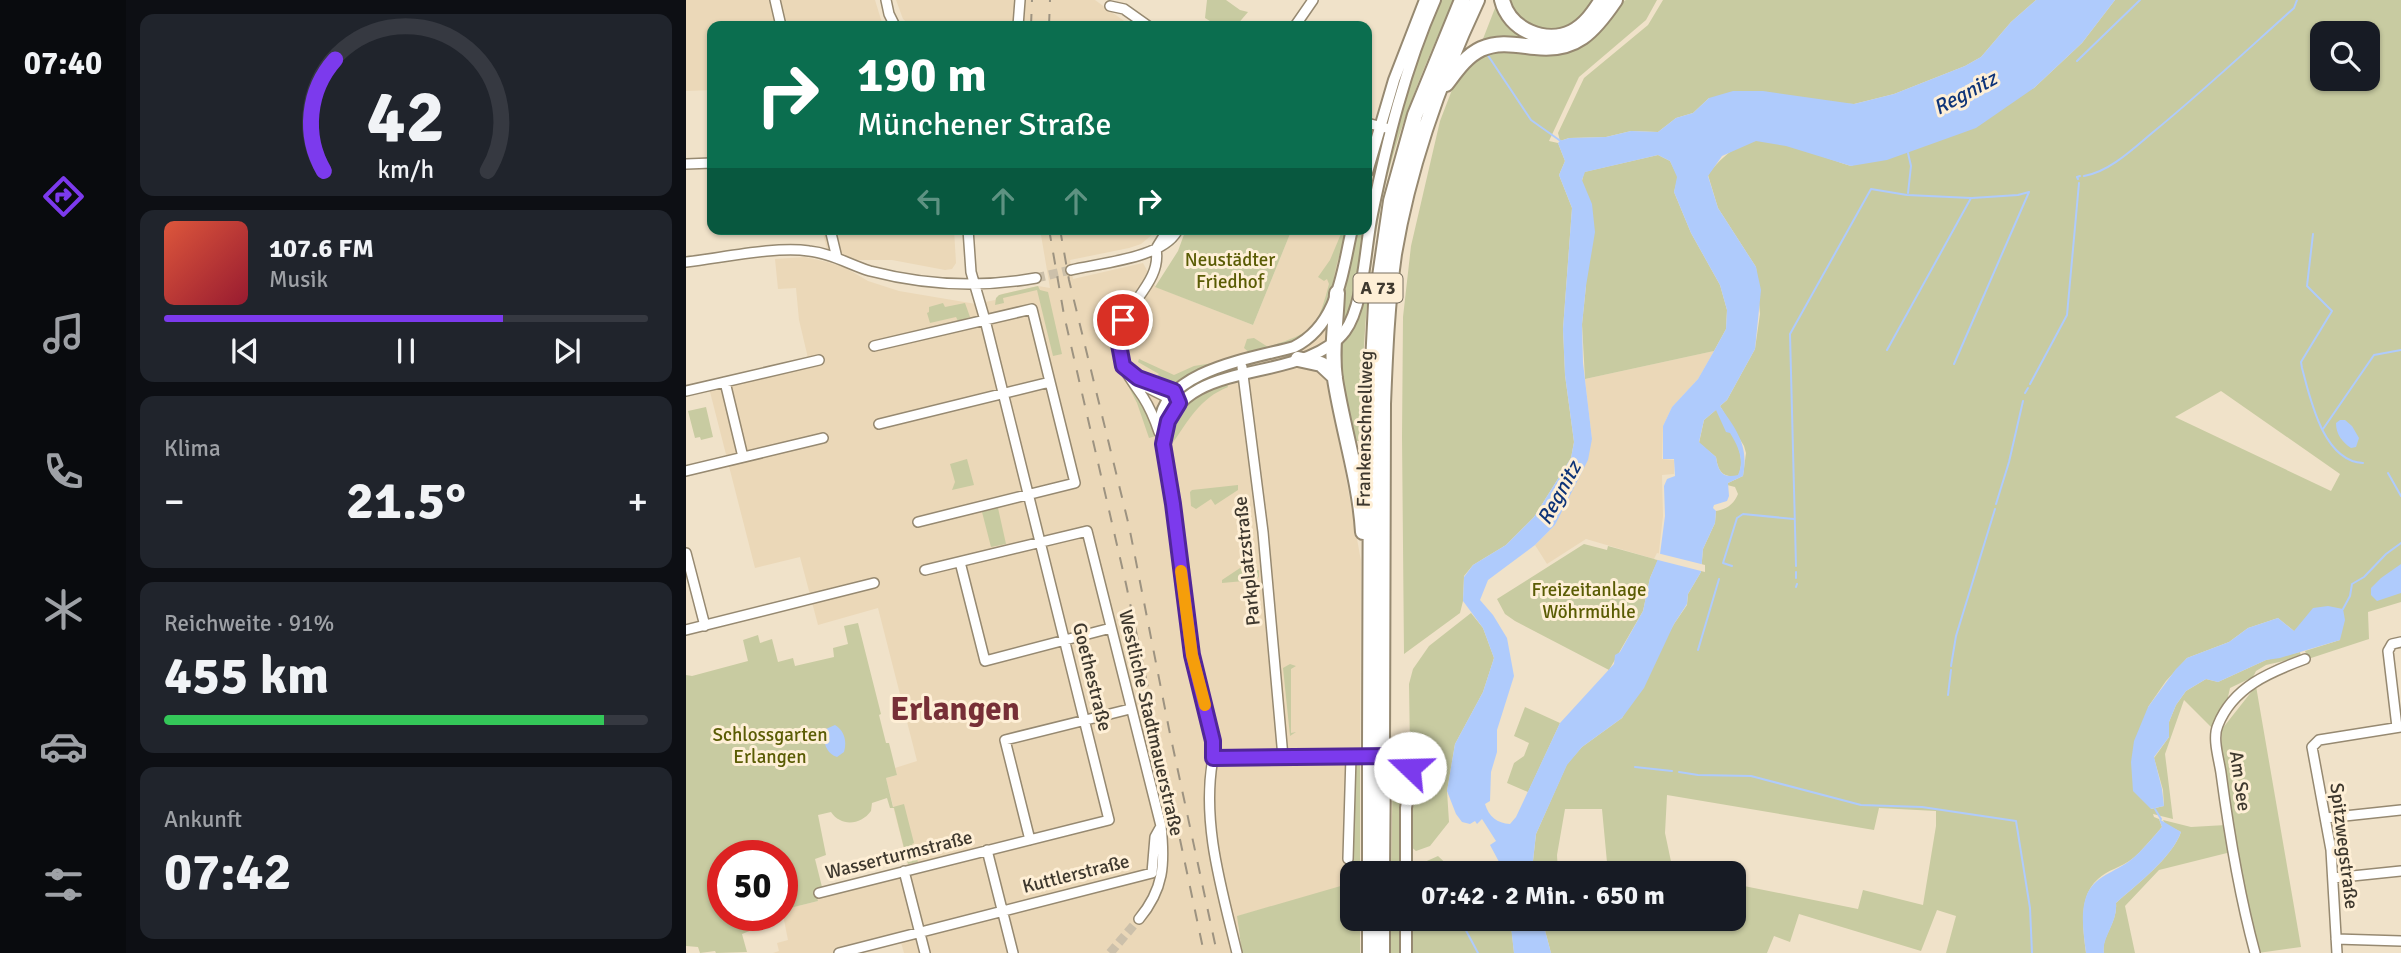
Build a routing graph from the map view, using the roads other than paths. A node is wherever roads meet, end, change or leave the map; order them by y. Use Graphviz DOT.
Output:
graph roads {
  1 [pos="775,0"];
  2 [pos="886,0"];
  3 [pos="1020,0"];
  4 [pos="1313,0"];
  5 [pos="1425,0"];
  6 [pos="1435,0"];
  7 [pos="1462,0"];
  8 [pos="1477,0"];
  9 [pos="1502,0"];
  10 [pos="1602,0"];
  11 [pos="1615,0"];
  12 [pos="1110,6"];
  13 [pos="780,21"];
  14 [pos="892,21"];
  15 [pos="1018,21"];
  16 [pos="1141,21"];
  17 [pos="1298,21"];
  18 [pos="1434,99"];
  19 [pos="1372,124"];
  20 [pos="1379,126"];
  21 [pos="1391,130"];
  22 [pos="1372,153"];
  23 [pos="707,163"];
  24 [pos="686,164"];
  25 [pos="1372,211"];
  26 [pos="832,235"];
  27 [pos="968,235"];
  28 [pos="1164,235"];
  29 [pos="1175,235"];
  30 [pos="1351,235"];
  31 [pos="1367,235"];
  32 [pos="1156,249"];
  33 [pos="837,258"];
  34 [pos="686,261"];
  35 [pos="1071,270"];
  36 [pos="1036,278"];
  37 [pos="974,283"];
  38 [pos="1337,293"];
  39 [pos="985,320"];
  40 [pos="1334,342"];
  41 [pos="874,346"];
  42 [pos="1298,359"];
  43 [pos="818,360"];
  44 [pos="1241,362"];
  45 [pos="1126,370"];
  46 [pos="1244,374"];
  47 [pos="1335,377"];
  48 [pos="725,382"];
  49 [pos="1050,382"];
  50 [pos="686,391"];
  51 [pos="1003,393"];
  52 [pos="1174,398"];
  53 [pos="879,424"];
  54 [pos="823,438"];
  55 [pos="1164,445"];
  56 [pos="743,457"];
  57 [pos="686,471"];
  58 [pos="1029,494"];
  59 [pos="918,522"];
  60 [pos="1041,542"];
  61 [pos="686,553"];
  62 [pos="960,562"];
  63 [pos="925,570"];
  64 [pos="874,583"];
  65 [pos="1371,589"];
  66 [pos="705,626"];
  67 [pos="1111,628"];
  68 [pos="686,630"];
  69 [pos="1065,640"];
  70 [pos="2401,642"];
  71 [pos="2305,659"];
  72 [pos="1130,709"];
  73 [pos="1081,720"];
  74 [pos="2399,727"];
  75 [pos="1376,750"];
  76 [pos="1351,756"];
  77 [pos="1283,757"];
  78 [pos="1213,758"];
  79 [pos="2401,810"];
  80 [pos="2326,818"];
  81 [pos="1109,820"];
  82 [pos="1161,826"];
  83 [pos="1030,840"];
  84 [pos="987,850"];
  85 [pos="1348,859"];
  86 [pos="1371,861"];
  87 [pos="1381,861"];
  88 [pos="1406,861"];
  89 [pos="2401,871"];
  90 [pos="904,872"];
  91 [pos="2333,878"];
  92 [pos="819,893"];
  93 [pos="1002,910"];
  94 [pos="1139,919"];
  95 [pos="919,931"];
  96 [pos="1370,931"];
  97 [pos="1382,931"];
  98 [pos="1406,931"];
  99 [pos="2336,939"];
  100 [pos="2401,941"];
  101 [pos="839,953"];
  102 [pos="925,953"];
  103 [pos="1013,953"];
  104 [pos="1237,953"];
  105 [pos="1370,953"];
  106 [pos="1382,953"];
  107 [pos="1406,953"];
  108 [pos="2255,953"];
  109 [pos="2337,953"];
  1 -- 13 [label="street"];
  2 -- 14 [label="street"];
  3 -- 15 [label="street"];
  4 -- 17 [label="street"];
  5 -- 20 [label="main road"];
  6 -- 21 [label="main road"];
  7 -- 65 [label="highway, Frankenschnellweg / A 73"];
  8 -- 18 [label="highway, Frankenschnellweg / A 73"];
  9 -- 10 [label="highway"];
  11 -- 18 [label="highway"];
  12 -- 16 [label="street"];
  18 -- 75 [label="highway, Frankenschnellweg / A 73"];
  19 -- 20 [label="street"];
  20 -- 21 [label="street"];
  20 -- 22 [label="main road"];
  21 -- 25 [label="main road"];
  23 -- 24 [label="street"];
  26 -- 33 [label="street"];
  27 -- 37 [label="street"];
  28 -- 32 [label="street"];
  29 -- 32 [label="street"];
  30 -- 38 [label="main road"];
  31 -- 40 [label="main road"];
  32 -- 35 [label="street"];
  32 -- 45 [label="street"];
  33 -- 34 [label="street"];
  33 -- 37 [label="street"];
  36 -- 37 [label="street"];
  37 -- 39 [label="street"];
  38 -- 40 [label="highway"];
  38 -- 44 [label="main road"];
  39 -- 41 [label="street"];
  39 -- 49 [label="street"];
  39 -- 51 [label="street"];
  40 -- 42 [label="main road"];
  40 -- 47 [label="highway"];
  42 -- 46 [label="main road"];
  42 -- 47 [label="highway"];
  43 -- 48 [label="street"];
  44 -- 46 [label="street, Parkplatzstraße"];
  44 -- 52 [label="main road"];
  45 -- 52 [label="street"];
  45 -- 55 [label="street"];
  46 -- 52 [label="main road"];
  46 -- 77 [label="street, Parkplatzstraße"];
  47 -- 65 [label="highway"];
  48 -- 50 [label="street"];
  48 -- 56 [label="street"];
  49 -- 51 [label="street"];
  49 -- 58 [label="street"];
  51 -- 53 [label="street"];
  51 -- 58 [label="street"];
  52 -- 55 [label="main road"];
  54 -- 56 [label="street"];
  55 -- 78 [label="main road"];
  56 -- 57 [label="street"];
  58 -- 59 [label="street"];
  58 -- 60 [label="street, Goethestraße"];
  60 -- 62 [label="street"];
  60 -- 67 [label="street, Westliche Stadtmauerstraße"];
  60 -- 69 [label="street, Goethestraße"];
  61 -- 66 [label="street"];
  62 -- 63 [label="street"];
  62 -- 69 [label="street"];
  64 -- 66 [label="street"];
  65 -- 75 [label="highway, Frankenschnellweg / A 73"];
  66 -- 68 [label="street"];
  67 -- 69 [label="street"];
  67 -- 72 [label="street, Westliche Stadtmauerstraße"];
  69 -- 73 [label="street, Goethestraße"];
  70 -- 74 [label="street"];
  71 -- 108 [label="street, Am See"];
  72 -- 73 [label="street"];
  72 -- 82 [label="street, Westliche Stadtmauerstraße"];
  73 -- 81 [label="street, Goethestraße"];
  73 -- 83 [label="street"];
  74 -- 80 [label="street, Spitzwegstraße"];
  75 -- 86 [label="highway, Frankenschnellweg / A 73"];
  75 -- 87 [label="highway, Frankenschnellweg / A 73"];
  76 -- 77 [label="main road"];
  76 -- 85 [label="street"];
  76 -- 88 [label="main road"];
  77 -- 78 [label="main road"];
  78 -- 104 [label="street"];
  79 -- 80 [label="street"];
  80 -- 91 [label="street, Spitzwegstraße"];
  81 -- 83 [label="street, Wasserturmstraße"];
  82 -- 93 [label="street, Kuttlerstraße"];
  82 -- 94 [label="street, Westliche Stadtmauerstraße"];
  83 -- 84 [label="street, Wasserturmstraße"];
  84 -- 90 [label="street, Wasserturmstraße"];
  84 -- 93 [label="street"];
  89 -- 91 [label="street"];
  90 -- 92 [label="street, Wasserturmstraße"];
  90 -- 95 [label="street"];
  91 -- 99 [label="street, Spitzwegstraße"];
  93 -- 95 [label="street"];
  93 -- 103 [label="street"];
  95 -- 101 [label="street"];
  95 -- 102 [label="street"];
  96 -- 105 [label="highway"];
  97 -- 106 [label="highway"];
  98 -- 107 [label="main road"];
  99 -- 100 [label="street"];
  99 -- 109 [label="street, Spitzwegstraße"];
}
